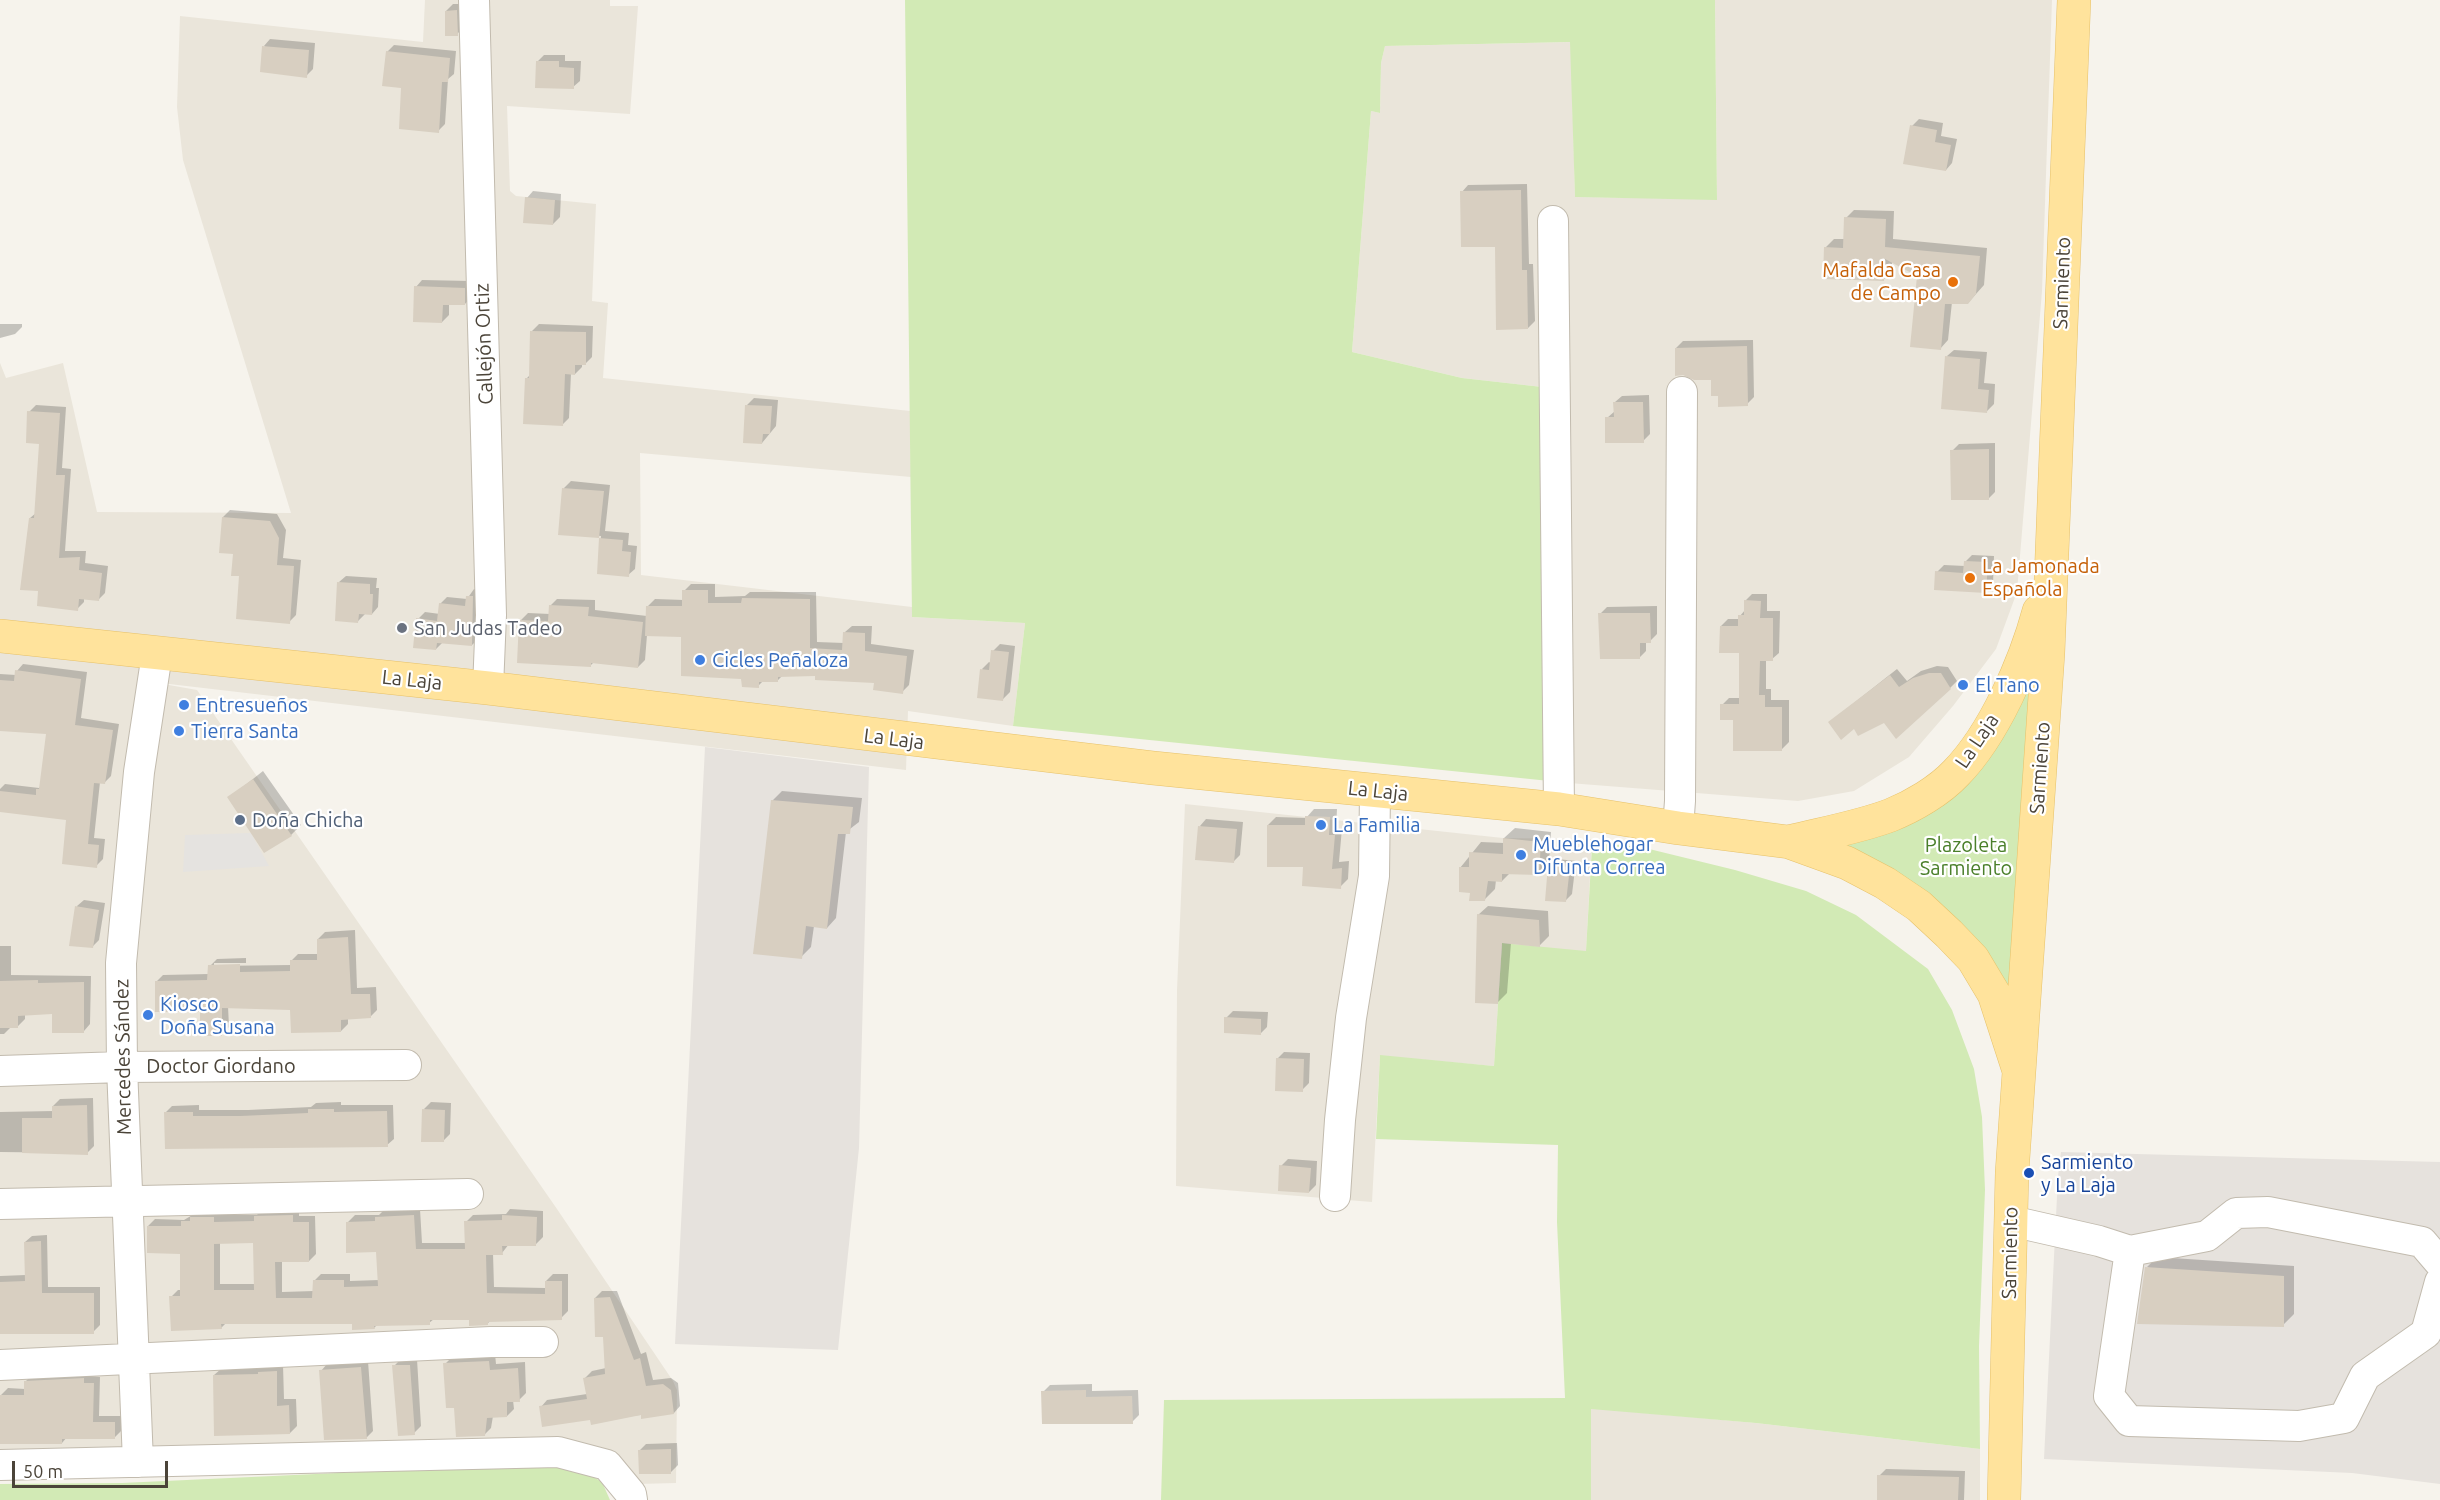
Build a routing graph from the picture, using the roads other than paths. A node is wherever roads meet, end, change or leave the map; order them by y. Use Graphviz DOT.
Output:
graph roads {
  1 [pos="474,0"];
  2 [pos="2074,0"];
  3 [pos="1553,221"];
  4 [pos="1682,392"];
  5 [pos="2051,572"];
  6 [pos="0,636"];
  7 [pos="157,654"];
  8 [pos="488,688"];
  9 [pos="1375,791"];
  10 [pos="1559,809"];
  11 [pos="1678,828"];
  12 [pos="1789,842"];
  13 [pos="406,1065"];
  14 [pos="122,1067"];
  15 [pos="2018,1068"];
  16 [pos="0,1071"];
  17 [pos="468,1194"];
  18 [pos="1335,1196"];
  19 [pos="127,1200"];
  20 [pos="0,1204"];
  21 [pos="2011,1221"];
  22 [pos="2130,1251"];
  23 [pos="2440,1263"];
  24 [pos="2440,1282"];
  25 [pos="543,1342"];
  26 [pos="132,1360"];
  27 [pos="0,1365"];
  28 [pos="138,1462"];
  29 [pos="0,1465"];
  30 [pos="632,1500"];
  31 [pos="2004,1500"];
  1 -- 8 [label="street, Callejón Ortiz"];
  2 -- 5 [label="main road, Sarmiento"];
  3 -- 10 [label="street"];
  4 -- 11 [label="street"];
  5 -- 12 [label="main road, La Laja"];
  5 -- 15 [label="main road, Sarmiento"];
  6 -- 7 [label="main road, La Laja"];
  7 -- 8 [label="main road, La Laja"];
  7 -- 14 [label="street, Mercedes Sández"];
  8 -- 9 [label="main road, La Laja"];
  9 -- 10 [label="main road, La Laja"];
  9 -- 18 [label="street"];
  10 -- 11 [label="main road, La Laja"];
  11 -- 12 [label="main road, La Laja"];
  12 -- 15 [label="main road, La Laja"];
  13 -- 14 [label="street, Doctor Giordano"];
  14 -- 16 [label="street, Doctor Giordano"];
  14 -- 19 [label="street, Mercedes Sández"];
  15 -- 21 [label="main road, Sarmiento"];
  17 -- 19 [label="street"];
  19 -- 20 [label="street"];
  19 -- 26 [label="street, Mercedes Sández"];
  21 -- 22 [label="street"];
  21 -- 31 [label="main road, Sarmiento"];
  22 -- 23 [label="street"];
  22 -- 24 [label="street"];
  25 -- 26 [label="street"];
  26 -- 27 [label="street"];
  26 -- 28 [label="street, Mercedes Sández"];
  28 -- 29 [label="street"];
  28 -- 30 [label="street"];
}
